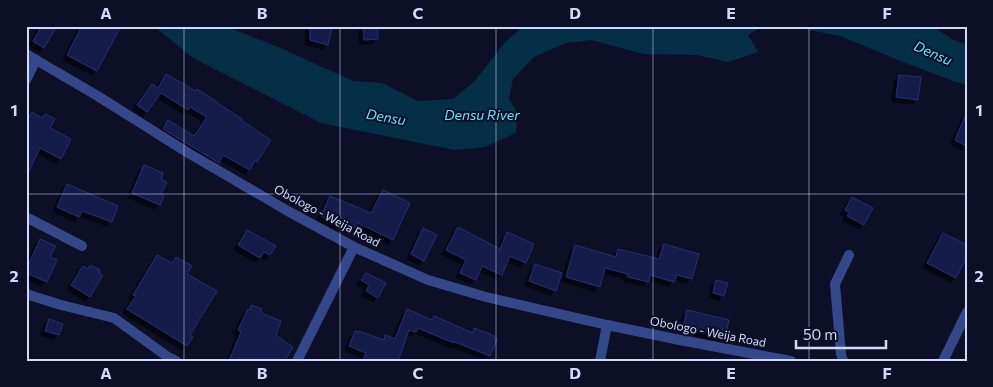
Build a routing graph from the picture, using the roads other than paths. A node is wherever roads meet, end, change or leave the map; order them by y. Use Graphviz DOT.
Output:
graph roads {
  1 [pos="26,54"];
  2 [pos="36,60"];
  3 [pos="26,80"];
  4 [pos="26,216"];
  5 [pos="82,246"];
  6 [pos="354,248"];
  7 [pos="849,255"];
  8 [pos="26,294"];
  9 [pos="967,312"];
  10 [pos="608,325"];
  11 [pos="176,361"];
  12 [pos="297,361"];
  13 [pos="600,361"];
  14 [pos="791,361"];
  15 [pos="843,361"];
  16 [pos="943,361"];
  1 -- 2 [label="street, Obologo - Weija Road"];
  2 -- 3 [label="street"];
  2 -- 6 [label="street, Obologo - Weija Road"];
  4 -- 5 [label="street"];
  6 -- 10 [label="street, Obologo - Weija Road"];
  6 -- 12 [label="street"];
  7 -- 15 [label="street"];
  8 -- 11 [label="street"];
  9 -- 16 [label="street"];
  10 -- 13 [label="street"];
  10 -- 14 [label="street, Obologo - Weija Road"];
}
